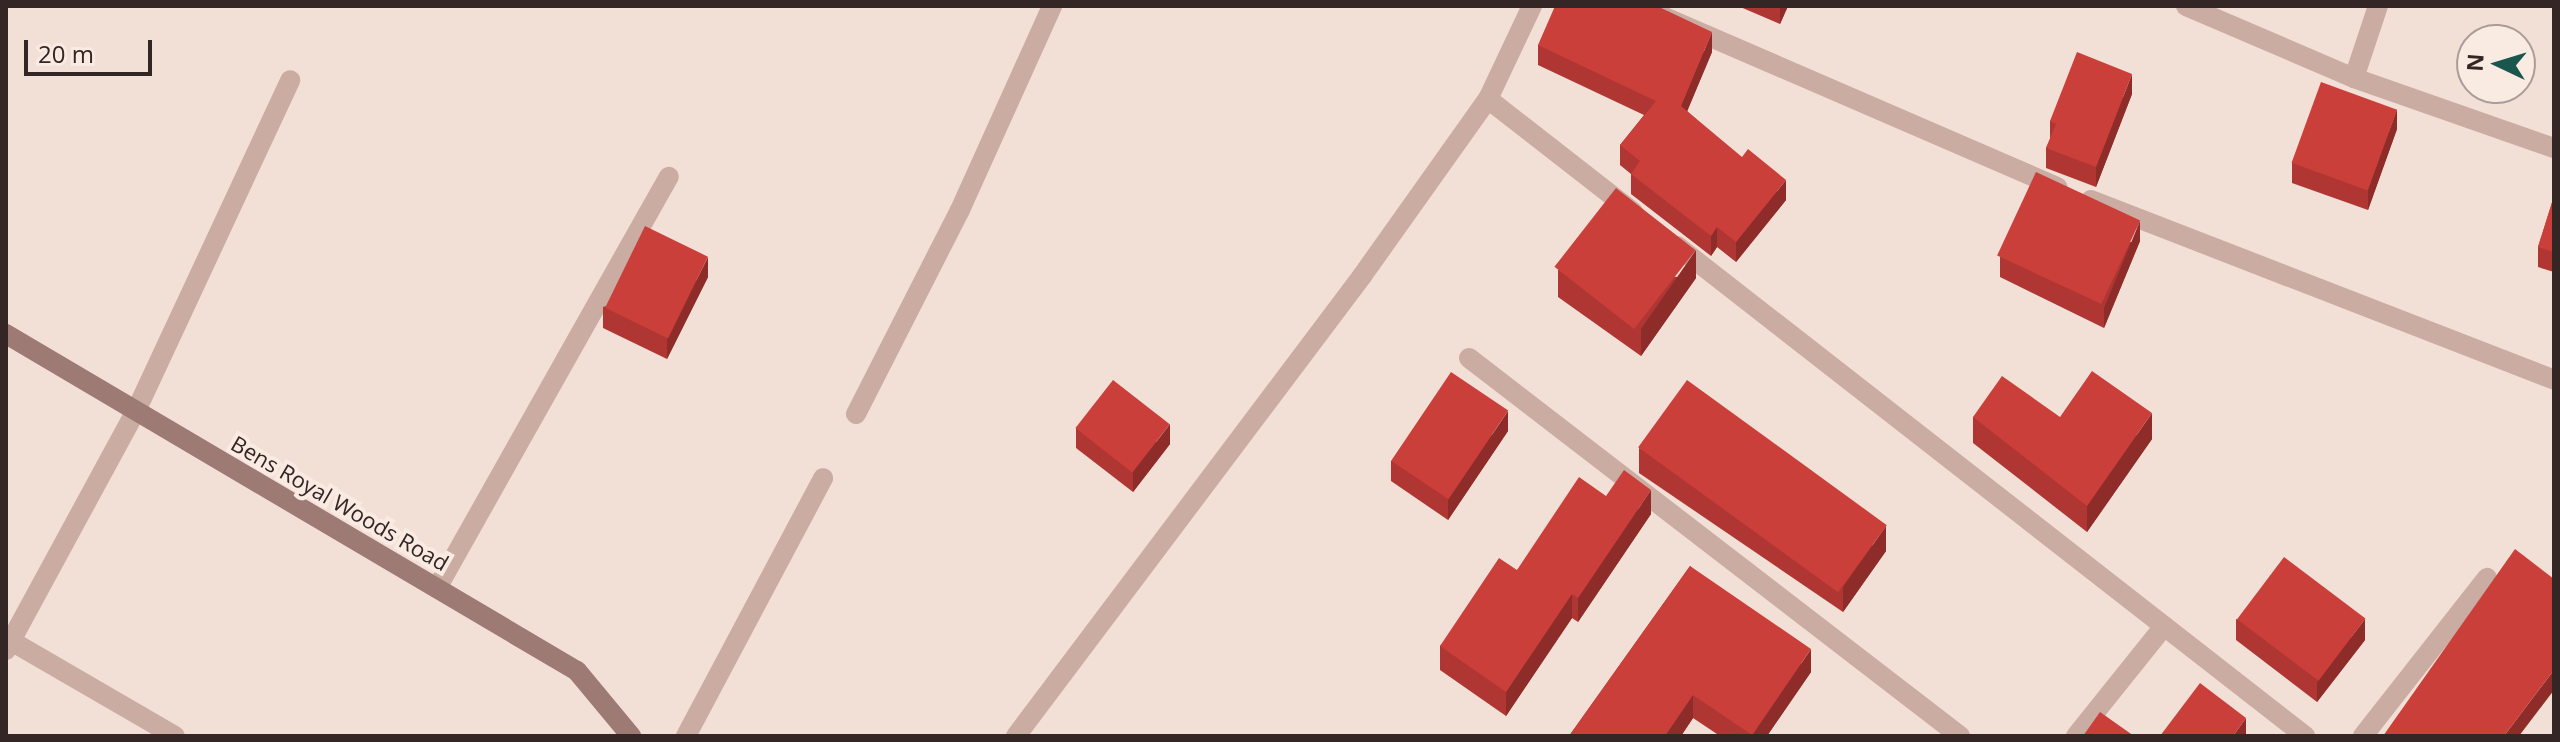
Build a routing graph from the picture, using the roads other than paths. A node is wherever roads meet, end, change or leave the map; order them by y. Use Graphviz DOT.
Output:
graph roads {
  1 [pos="1052,6"];
  2 [pos="1532,6"];
  3 [pos="1639,6"];
  4 [pos="2186,6"];
  5 [pos="2378,6"];
  6 [pos="2354,78"];
  7 [pos="290,80"];
  8 [pos="1488,99"];
  9 [pos="2554,148"];
  10 [pos="669,177"];
  11 [pos="6,334"];
  12 [pos="1469,358"];
  13 [pos="2554,380"];
  14 [pos="136,411"];
  15 [pos="856,414"];
  16 [pos="823,478"];
  17 [pos="2487,578"];
  18 [pos="437,588"];
  19 [pos="2164,626"];
  20 [pos="8,643"];
  21 [pos="175,736"];
  22 [pos="631,736"];
  23 [pos="686,736"];
  24 [pos="1016,736"];
  25 [pos="1960,736"];
  26 [pos="2076,736"];
  27 [pos="2305,736"];
  28 [pos="2363,736"];
  1 -- 15 [label="street"];
  2 -- 8 [label="street"];
  3 -- 13 [label="street"];
  4 -- 6 [label="street"];
  5 -- 6 [label="street"];
  6 -- 9 [label="street"];
  7 -- 14 [label="street"];
  8 -- 19 [label="street"];
  8 -- 24 [label="street"];
  10 -- 18 [label="street"];
  11 -- 14 [label="street, Bens Royal Woods Road"];
  12 -- 25 [label="street"];
  14 -- 18 [label="street, Bens Royal Woods Road"];
  14 -- 20 [label="street"];
  16 -- 23 [label="street"];
  17 -- 28 [label="street"];
  18 -- 22 [label="street, Bens Royal Woods Road"];
  19 -- 26 [label="street"];
  19 -- 27 [label="street"];
  20 -- 21 [label="street"];
}
